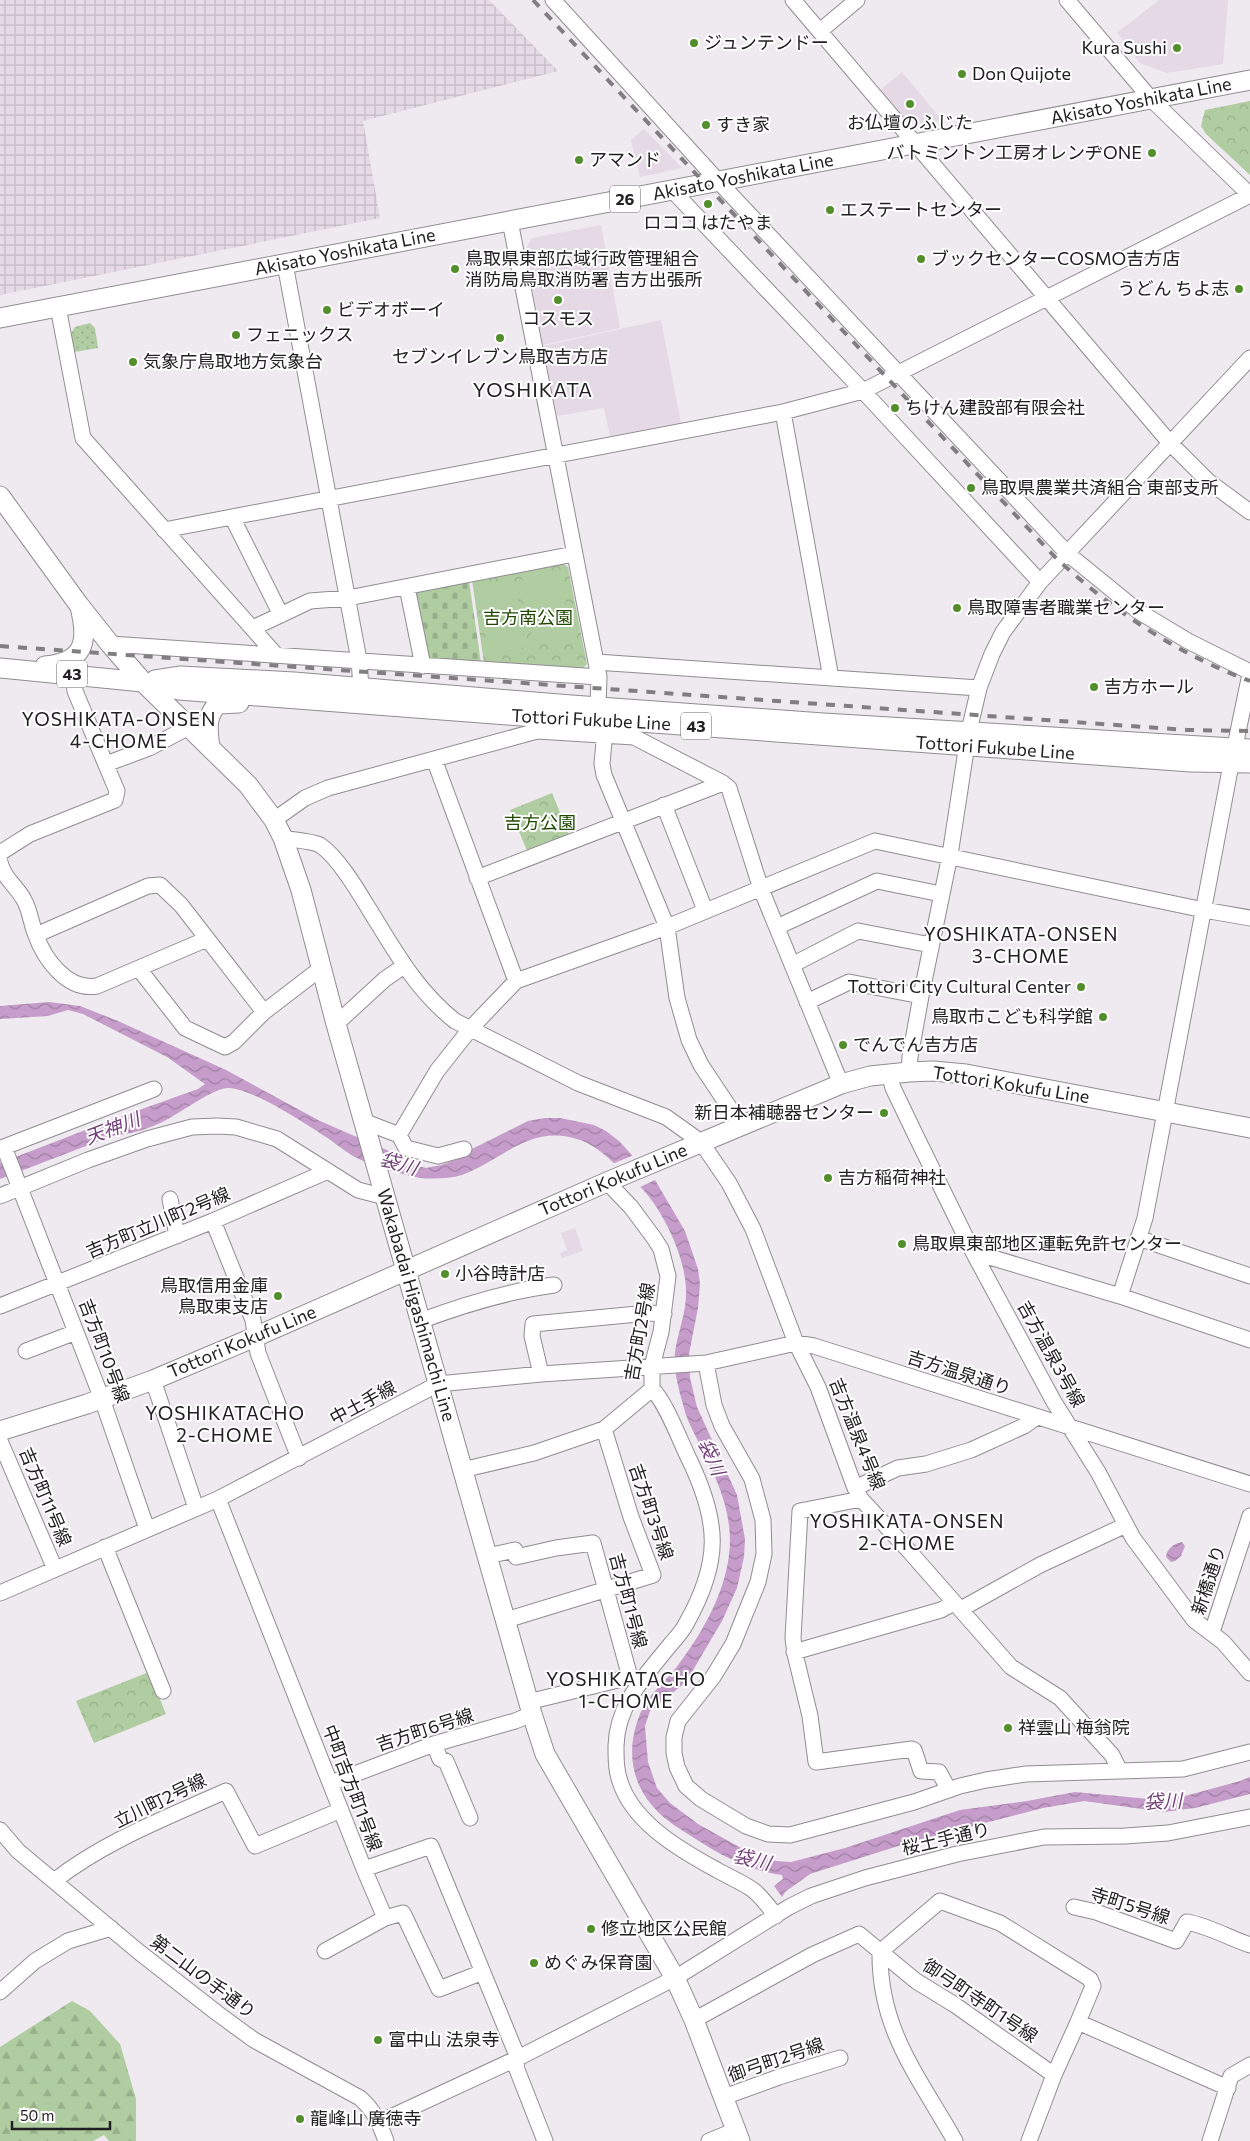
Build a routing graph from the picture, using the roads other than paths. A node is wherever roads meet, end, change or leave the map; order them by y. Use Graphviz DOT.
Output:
graph roads {
  1 [pos="553,0"];
  2 [pos="793,0"];
  3 [pos="856,0"];
  4 [pos="1067,0"];
  5 [pos="820,31"];
  6 [pos="1250,80"];
  7 [pos="1152,99"];
  8 [pos="916,144"];
  9 [pos="718,181"];
  10 [pos="672,190"];
  11 [pos="1250,195"];
  12 [pos="510,221"];
  13 [pos="285,264"];
  14 [pos="1047,298"];
  15 [pos="58,307"];
  16 [pos="0,318"];
  17 [pos="1250,358"];
  18 [pos="898,372"];
  19 [pos="863,391"];
  20 [pos="783,412"];
  21 [pos="1170,443"];
  22 [pos="556,455"];
  23 [pos="0,496"];
  24 [pos="329,499"];
  25 [pos="1250,512"];
  26 [pos="232,517"];
  27 [pos="164,530"];
  28 [pos="574,554"];
  29 [pos="1068,554"];
  30 [pos="1040,582"];
  31 [pos="407,586"];
  32 [pos="348,598"];
  33 [pos="79,605"];
  34 [pos="281,615"];
  35 [pos="253,628"];
  36 [pos="110,644"];
  37 [pos="276,655"];
  38 [pos="359,660"];
  39 [pos="422,666"];
  40 [pos="6,669"];
  41 [pos="598,670"];
  42 [pos="1250,673"];
  43 [pos="73,674"];
  44 [pos="832,678"];
  45 [pos="143,682"];
  46 [pos="360,688"];
  47 [pos="979,688"];
  48 [pos="287,699"];
  49 [pos="601,721"];
  50 [pos="189,727"];
  51 [pos="968,738"];
  52 [pos="210,748"];
  53 [pos="1238,753"];
  54 [pos="434,759"];
  55 [pos="1250,763"];
  56 [pos="106,764"];
  57 [pos="722,783"];
  58 [pos="664,805"];
  59 [pos="274,820"];
  60 [pos="624,821"];
  61 [pos="283,838"];
  62 [pos="0,853"];
  63 [pos="950,856"];
  64 [pos="0,862"];
  65 [pos="477,878"];
  66 [pos="761,889"];
  67 [pos="941,894"];
  68 [pos="705,910"];
  69 [pos="1204,910"];
  70 [pos="1250,918"];
  71 [pos="667,927"];
  72 [pos="776,927"];
  73 [pos="36,935"];
  74 [pos="206,939"];
  75 [pos="931,945"];
  76 [pos="792,965"];
  77 [pos="404,966"];
  78 [pos="139,969"];
  79 [pos="320,969"];
  80 [pos="516,981"];
  81 [pos="921,996"];
  82 [pos="807,1002"];
  83 [pos="264,1012"];
  84 [pos="336,1024"];
  85 [pos="471,1028"];
  86 [pos="910,1072"];
  87 [pos="889,1074"];
  88 [pos="840,1084"];
  89 [pos="154,1089"];
  90 [pos="1165,1112"];
  91 [pos="741,1125"];
  92 [pos="365,1126"];
  93 [pos="1250,1128"];
  94 [pos="399,1135"];
  95 [pos="701,1142"];
  96 [pos="464,1149"];
  97 [pos="3,1150"];
  98 [pos="328,1171"];
  99 [pos="609,1181"];
  100 [pos="19,1186"];
  101 [pos="384,1192"];
  102 [pos="0,1196"];
  103 [pos="170,1198"];
  104 [pos="213,1221"];
  105 [pos="177,1236"];
  106 [pos="1138,1238"];
  107 [pos="973,1252"];
  108 [pos="406,1271"];
  109 [pos="1250,1276"];
  110 [pos="58,1284"];
  111 [pos="554,1285"];
  112 [pos="1120,1296"];
  113 [pos="0,1306"];
  114 [pos="664,1314"];
  115 [pos="420,1321"];
  116 [pos="76,1332"];
  117 [pos="255,1337"];
  118 [pos="1250,1340"];
  119 [pos="796,1343"];
  120 [pos="26,1350"];
  121 [pos="703,1363"];
  122 [pos="655,1366"];
  123 [pos="541,1374"];
  124 [pos="153,1380"];
  125 [pos="438,1384"];
  126 [pos="652,1389"];
  127 [pos="102,1399"];
  128 [pos="1037,1417"];
  129 [pos="1071,1427"];
  130 [pos="604,1429"];
  131 [pos="0,1431"];
  132 [pos="0,1441"];
  133 [pos="299,1458"];
  134 [pos="462,1470"];
  135 [pos="1250,1484"];
  136 [pos="858,1493"];
  137 [pos="218,1499"];
  138 [pos="196,1508"];
  139 [pos="1250,1516"];
  140 [pos="1126,1525"];
  141 [pos="148,1529"];
  142 [pos="105,1547"];
  143 [pos="487,1556"];
  144 [pos="55,1569"];
  145 [pos="606,1588"];
  146 [pos="0,1593"];
  147 [pos="958,1606"];
  148 [pos="506,1620"];
  149 [pos="1212,1632"];
  150 [pos="794,1652"];
  151 [pos="1250,1673"];
  152 [pos="632,1682"];
  153 [pos="163,1691"];
  154 [pos="530,1708"];
  155 [pos="434,1744"];
  156 [pos="1250,1752"];
  157 [pos="1120,1771"];
  158 [pos="331,1783"];
  159 [pos="950,1790"];
  160 [pos="341,1810"];
  161 [pos="1250,1817"];
  162 [pos="470,1818"];
  163 [pos="0,1830"];
  164 [pos="364,1869"];
  165 [pos="54,1880"];
  166 [pos="1074,1908"];
  167 [pos="776,1916"];
  168 [pos="384,1918"];
  169 [pos="111,1928"];
  170 [pos="1250,1945"];
  171 [pos="325,1952"];
  172 [pos="880,1952"];
  173 [pos="483,1972"];
  174 [pos="675,1978"];
  175 [pos="0,1992"];
  176 [pos="694,2020"];
  177 [pos="1078,2022"];
  178 [pos="518,2058"];
  179 [pos="840,2058"];
  180 [pos="1250,2065"];
  181 [pos="1054,2075"];
  182 [pos="1228,2088"];
  183 [pos="724,2097"];
  184 [pos="380,2122"];
  185 [pos="738,2136"];
  186 [pos="386,2141"];
  187 [pos="546,2141"];
  188 [pos="709,2141"];
  189 [pos="955,2141"];
  190 [pos="1029,2141"];
  191 [pos="1210,2141"];
  1 -- 9 [label="street"];
  2 -- 5 [label="street"];
  3 -- 5 [label="street"];
  4 -- 7 [label="street"];
  5 -- 8 [label="street"];
  6 -- 7 [label="main road, Akisato Yoshikata Line / 26"];
  7 -- 8 [label="main road, Akisato Yoshikata Line / 26"];
  7 -- 11 [label="street"];
  8 -- 9 [label="main road, Akisato Yoshikata Line / 26"];
  8 -- 14 [label="street"];
  9 -- 10 [label="main road, Akisato Yoshikata Line / 26"];
  9 -- 18 [label="street"];
  10 -- 12 [label="main road, Akisato Yoshikata Line / 26"];
  10 -- 19 [label="street"];
  11 -- 14 [label="street"];
  12 -- 13 [label="main road, Akisato Yoshikata Line / 26"];
  12 -- 22 [label="street"];
  13 -- 15 [label="main road, Akisato Yoshikata Line / 26"];
  13 -- 24 [label="street"];
  14 -- 18 [label="street"];
  14 -- 21 [label="street"];
  15 -- 16 [label="main road, Akisato Yoshikata Line / 26"];
  15 -- 27 [label="street"];
  17 -- 21 [label="street"];
  18 -- 19 [label="street"];
  18 -- 29 [label="street"];
  19 -- 20 [label="street"];
  19 -- 30 [label="street"];
  20 -- 22 [label="street"];
  20 -- 44 [label="street"];
  21 -- 25 [label="street"];
  21 -- 29 [label="street"];
  22 -- 24 [label="street"];
  22 -- 28 [label="street"];
  23 -- 33 [label="main road, Wakabadai Higashimachi Line"];
  24 -- 26 [label="street"];
  24 -- 32 [label="street"];
  26 -- 27 [label="street"];
  26 -- 34 [label="street"];
  27 -- 35 [label="street"];
  28 -- 31 [label="street"];
  28 -- 41 [label="street"];
  29 -- 30 [label="street"];
  29 -- 42 [label="street"];
  30 -- 47 [label="street"];
  31 -- 32 [label="street"];
  31 -- 39 [label="street"];
  32 -- 34 [label="street"];
  32 -- 38 [label="street"];
  33 -- 36 [label="main road, Wakabadai Higashimachi Line"];
  33 -- 40 [label="main road"];
  34 -- 35 [label="street"];
  35 -- 37 [label="street"];
  36 -- 37 [label="street"];
  36 -- 45 [label="main road, Wakabadai Higashimachi Line"];
  37 -- 38 [label="street"];
  38 -- 39 [label="street"];
  38 -- 46 [label="street"];
  39 -- 41 [label="street"];
  40 -- 43 [label="main road, Tottori Fukube Line / 43"];
  41 -- 44 [label="street"];
  41 -- 49 [label="street"];
  42 -- 53 [label="street"];
  43 -- 45 [label="main road, Tottori Fukube Line / 43"];
  43 -- 56 [label="street"];
  44 -- 47 [label="street"];
  45 -- 46 [label="main road, Tottori Fukube Line / 43"];
  45 -- 48 [label="main road, Tottori Fukube Line / 43"];
  45 -- 50 [label="main road, Wakabadai Higashimachi Line"];
  46 -- 49 [label="main road, Tottori Fukube Line / 43"];
  47 -- 51 [label="street"];
  48 -- 49 [label="main road, Tottori Fukube Line / 43"];
  48 -- 52 [label="main road"];
  49 -- 51 [label="main road, Tottori Fukube Line / 43"];
  49 -- 54 [label="street"];
  49 -- 57 [label="street"];
  49 -- 60 [label="street"];
  50 -- 52 [label="main road, Wakabadai Higashimachi Line"];
  50 -- 56 [label="street"];
  51 -- 53 [label="main road, Tottori Fukube Line / 43"];
  51 -- 63 [label="street"];
  52 -- 59 [label="main road, Wakabadai Higashimachi Line"];
  53 -- 55 [label="main road, Tottori Fukube Line / 43"];
  53 -- 69 [label="street"];
  54 -- 59 [label="street"];
  54 -- 65 [label="street"];
  56 -- 62 [label="street"];
  57 -- 58 [label="street"];
  57 -- 66 [label="street"];
  58 -- 60 [label="street"];
  58 -- 68 [label="street"];
  59 -- 61 [label="main road, Wakabadai Higashimachi Line"];
  60 -- 65 [label="street"];
  60 -- 71 [label="street"];
  61 -- 77 [label="street"];
  61 -- 79 [label="main road, Wakabadai Higashimachi Line"];
  63 -- 66 [label="street"];
  63 -- 67 [label="street"];
  63 -- 69 [label="street"];
  64 -- 73 [label="street"];
  65 -- 80 [label="street"];
  66 -- 68 [label="street"];
  66 -- 72 [label="street"];
  67 -- 72 [label="street"];
  67 -- 75 [label="street"];
  68 -- 71 [label="street"];
  69 -- 70 [label="street"];
  69 -- 90 [label="street"];
  71 -- 80 [label="street"];
  71 -- 91 [label="street"];
  72 -- 76 [label="street"];
  73 -- 74 [label="street"];
  73 -- 78 [label="street"];
  74 -- 78 [label="street"];
  74 -- 83 [label="street"];
  75 -- 76 [label="street"];
  75 -- 81 [label="street"];
  76 -- 82 [label="street"];
  77 -- 84 [label="street"];
  77 -- 85 [label="street"];
  78 -- 83 [label="street"];
  79 -- 83 [label="street"];
  79 -- 84 [label="main road, Wakabadai Higashimachi Line"];
  80 -- 85 [label="street"];
  81 -- 82 [label="street"];
  81 -- 86 [label="street"];
  82 -- 88 [label="street"];
  84 -- 92 [label="main road, Wakabadai Higashimachi Line"];
  85 -- 94 [label="street"];
  85 -- 95 [label="street"];
  86 -- 87 [label="main road, Tottori Kokufu Line"];
  86 -- 90 [label="main road, Tottori Kokufu Line"];
  87 -- 88 [label="main road, Tottori Kokufu Line"];
  87 -- 107 [label="street, 吉方温泉3号線"];
  88 -- 91 [label="main road, Tottori Kokufu Line"];
  89 -- 97 [label="street"];
  90 -- 93 [label="main road, Tottori Kokufu Line"];
  90 -- 106 [label="street"];
  91 -- 95 [label="main road, Tottori Kokufu Line"];
  92 -- 94 [label="street"];
  92 -- 101 [label="main road, Wakabadai Higashimachi Line"];
  94 -- 96 [label="street"];
  95 -- 99 [label="main road, Tottori Kokufu Line"];
  95 -- 119 [label="street, 吉方温泉4号線"];
  97 -- 100 [label="street, 吉方町10号線"];
  98 -- 100 [label="street"];
  98 -- 101 [label="street"];
  98 -- 104 [label="street, 吉方町立川町2号線"];
  99 -- 108 [label="main road, Tottori Kokufu Line"];
  99 -- 114 [label="street, 吉方町2号線"];
  100 -- 102 [label="street"];
  100 -- 110 [label="street, 吉方町10号線"];
  101 -- 108 [label="main road, Wakabadai Higashimachi Line"];
  103 -- 105 [label="street"];
  104 -- 105 [label="street, 吉方町立川町2号線"];
  104 -- 117 [label="street"];
  105 -- 110 [label="street, 吉方町立川町2号線"];
  106 -- 109 [label="street"];
  106 -- 112 [label="street"];
  107 -- 112 [label="street"];
  107 -- 129 [label="street, 吉方温泉3号線"];
  108 -- 115 [label="main road, Wakabadai Higashimachi Line"];
  108 -- 117 [label="main road, Tottori Kokufu Line"];
  110 -- 113 [label="street, 吉方町立川町2号線"];
  110 -- 116 [label="street, 吉方町10号線"];
  111 -- 115 [label="street"];
  112 -- 118 [label="street"];
  114 -- 122 [label="street, 吉方町2号線"];
  114 -- 123 [label="street"];
  115 -- 125 [label="main road, Wakabadai Higashimachi Line"];
  116 -- 120 [label="street"];
  116 -- 127 [label="street, 吉方町10号線"];
  117 -- 124 [label="main road, Tottori Kokufu Line"];
  117 -- 133 [label="street"];
  119 -- 121 [label="street, 吉方温泉通り"];
  119 -- 128 [label="street, 吉方温泉通り"];
  119 -- 136 [label="street, 吉方温泉4号線"];
  121 -- 122 [label="street, 吉方温泉通り"];
  121 -- 159 [label="street"];
  122 -- 123 [label="street, 中土手線"];
  122 -- 126 [label="street, 吉方町2号線"];
  123 -- 125 [label="street, 中土手線"];
  124 -- 127 [label="main road, Tottori Kokufu Line"];
  124 -- 138 [label="street"];
  125 -- 133 [label="street, 中土手線"];
  125 -- 134 [label="main road, Wakabadai Higashimachi Line"];
  126 -- 130 [label="street, 吉方町2号線"];
  126 -- 152 [label="street"];
  127 -- 131 [label="main road, Tottori Kokufu Line"];
  127 -- 141 [label="street, 吉方町10号線"];
  128 -- 129 [label="street, 吉方温泉通り"];
  128 -- 136 [label="street"];
  129 -- 135 [label="street, 吉方温泉通り"];
  129 -- 140 [label="street, 吉方温泉3号線"];
  130 -- 134 [label="street, 吉方町2号線"];
  130 -- 145 [label="street, 吉方町3号線"];
  132 -- 144 [label="street, 吉方町11号線"];
  133 -- 137 [label="street, 中土手線"];
  134 -- 143 [label="main road, Wakabadai Higashimachi Line"];
  136 -- 147 [label="street, 吉方温泉4号線"];
  136 -- 150 [label="street"];
  137 -- 138 [label="street, 中土手線"];
  137 -- 158 [label="street, 中町吉方町1号線"];
  138 -- 141 [label="street, 中土手線"];
  139 -- 149 [label="street, 新橋通り"];
  140 -- 147 [label="street"];
  140 -- 149 [label="street, 吉方温泉3号線"];
  141 -- 142 [label="street, 中土手線"];
  142 -- 144 [label="street, 中土手線"];
  142 -- 153 [label="street"];
  143 -- 145 [label="street, 吉方町1号線"];
  143 -- 148 [label="main road, Wakabadai Higashimachi Line"];
  144 -- 146 [label="street, 中土手線"];
  145 -- 148 [label="street, 吉方町3号線"];
  145 -- 152 [label="street, 吉方町1号線"];
  147 -- 150 [label="street"];
  147 -- 157 [label="street, 吉方温泉4号線"];
  148 -- 154 [label="main road, Wakabadai Higashimachi Line"];
  149 -- 151 [label="street, 新橋通り"];
  150 -- 159 [label="street"];
  152 -- 154 [label="street, 吉方町1号線"];
  152 -- 167 [label="street"];
  154 -- 155 [label="street, 吉方町6号線"];
  154 -- 174 [label="main road, Wakabadai Higashimachi Line"];
  155 -- 158 [label="street, 吉方町6号線"];
  155 -- 162 [label="street"];
  156 -- 157 [label="street"];
  157 -- 159 [label="street"];
  158 -- 160 [label="street, 中町吉方町1号線"];
  160 -- 164 [label="street, 中町吉方町1号線"];
  160 -- 165 [label="street, 立川町2号線"];
  161 -- 167 [label="street, 桜土手通り"];
  163 -- 165 [label="street, 第二山の手通り"];
  164 -- 168 [label="street"];
  164 -- 173 [label="street, 中町吉方町1号線"];
  165 -- 169 [label="street, 第二山の手通り"];
  166 -- 170 [label="street, 寺町5号線"];
  167 -- 174 [label="street, 桜土手通り"];
  168 -- 171 [label="street"];
  168 -- 173 [label="street"];
  169 -- 175 [label="street"];
  169 -- 184 [label="street, 第二山の手通り"];
  172 -- 176 [label="street, 御弓町寺町1号線"];
  172 -- 177 [label="street"];
  172 -- 181 [label="street, 御弓町寺町1号線"];
  172 -- 189 [label="street"];
  173 -- 178 [label="street, 中町吉方町1号線"];
  174 -- 176 [label="main road, Wakabadai Higashimachi Line"];
  174 -- 178 [label="street, 桜土手通り"];
  176 -- 183 [label="main road, Wakabadai Higashimachi Line"];
  177 -- 181 [label="street"];
  177 -- 182 [label="street"];
  178 -- 184 [label="street, 桜土手通り"];
  178 -- 187 [label="street, 中町吉方町1号線"];
  179 -- 183 [label="street, 御弓町2号線"];
  180 -- 182 [label="street"];
  181 -- 190 [label="street"];
  182 -- 191 [label="street"];
  183 -- 185 [label="main road, Wakabadai Higashimachi Line"];
  184 -- 186 [label="street, 第二山の手通り"];
  185 -- 188 [label="street"];
}
